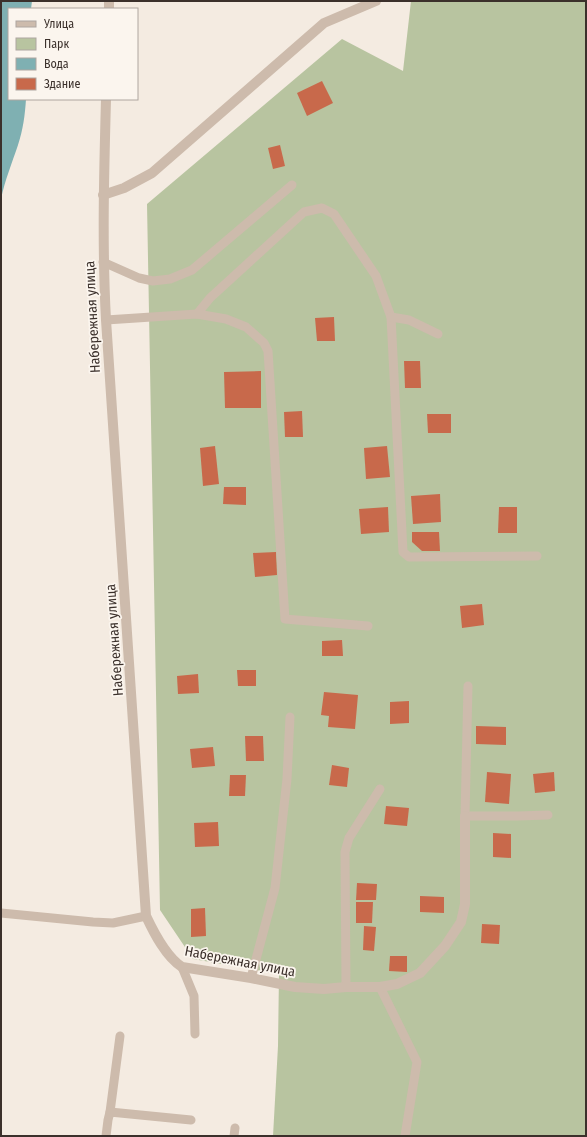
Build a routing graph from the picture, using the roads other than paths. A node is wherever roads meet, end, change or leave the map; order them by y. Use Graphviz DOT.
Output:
graph roads {
  1 [pos="376,1"];
  2 [pos="106,100"];
  3 [pos="292,185"];
  4 [pos="103,195"];
  5 [pos="103,262"];
  6 [pos="197,314"];
  7 [pos="392,317"];
  8 [pos="106,320"];
  9 [pos="438,334"];
  10 [pos="537,556"];
  11 [pos="368,626"];
  12 [pos="468,686"];
  13 [pos="290,717"];
  14 [pos="380,789"];
  15 [pos="548,815"];
  16 [pos="465,816"];
  17 [pos="1,913"];
  18 [pos="146,916"];
  19 [pos="182,967"];
  20 [pos="251,978"];
  21 [pos="346,987"];
  22 [pos="380,987"];
  23 [pos="194,1034"];
  24 [pos="120,1036"];
  25 [pos="110,1112"];
  26 [pos="192,1120"];
  27 [pos="106,1136"];
  28 [pos="405,1136"];
  1 -- 4 [label="street"];
  2 -- 4 [label="street, Набережная улица"];
  3 -- 5 [label="lane"];
  4 -- 5 [label="street, Набережная улица"];
  5 -- 8 [label="street, Набережная улица"];
  6 -- 7 [label="lane"];
  6 -- 8 [label="lane"];
  6 -- 11 [label="lane"];
  7 -- 9 [label="lane"];
  7 -- 10 [label="lane"];
  8 -- 18 [label="street, Набережная улица"];
  12 -- 16 [label="lane"];
  13 -- 20 [label="lane"];
  14 -- 21 [label="lane"];
  15 -- 16 [label="lane"];
  16 -- 22 [label="street, Набережная улица"];
  17 -- 18 [label="lane"];
  18 -- 19 [label="street, Набережная улица"];
  19 -- 20 [label="street, Набережная улица"];
  19 -- 23 [label="lane"];
  20 -- 21 [label="street, Набережная улица"];
  21 -- 22 [label="street, Набережная улица"];
  22 -- 28 [label="lane"];
  24 -- 25 [label="lane"];
  25 -- 26 [label="lane"];
  25 -- 27 [label="lane"];
}
